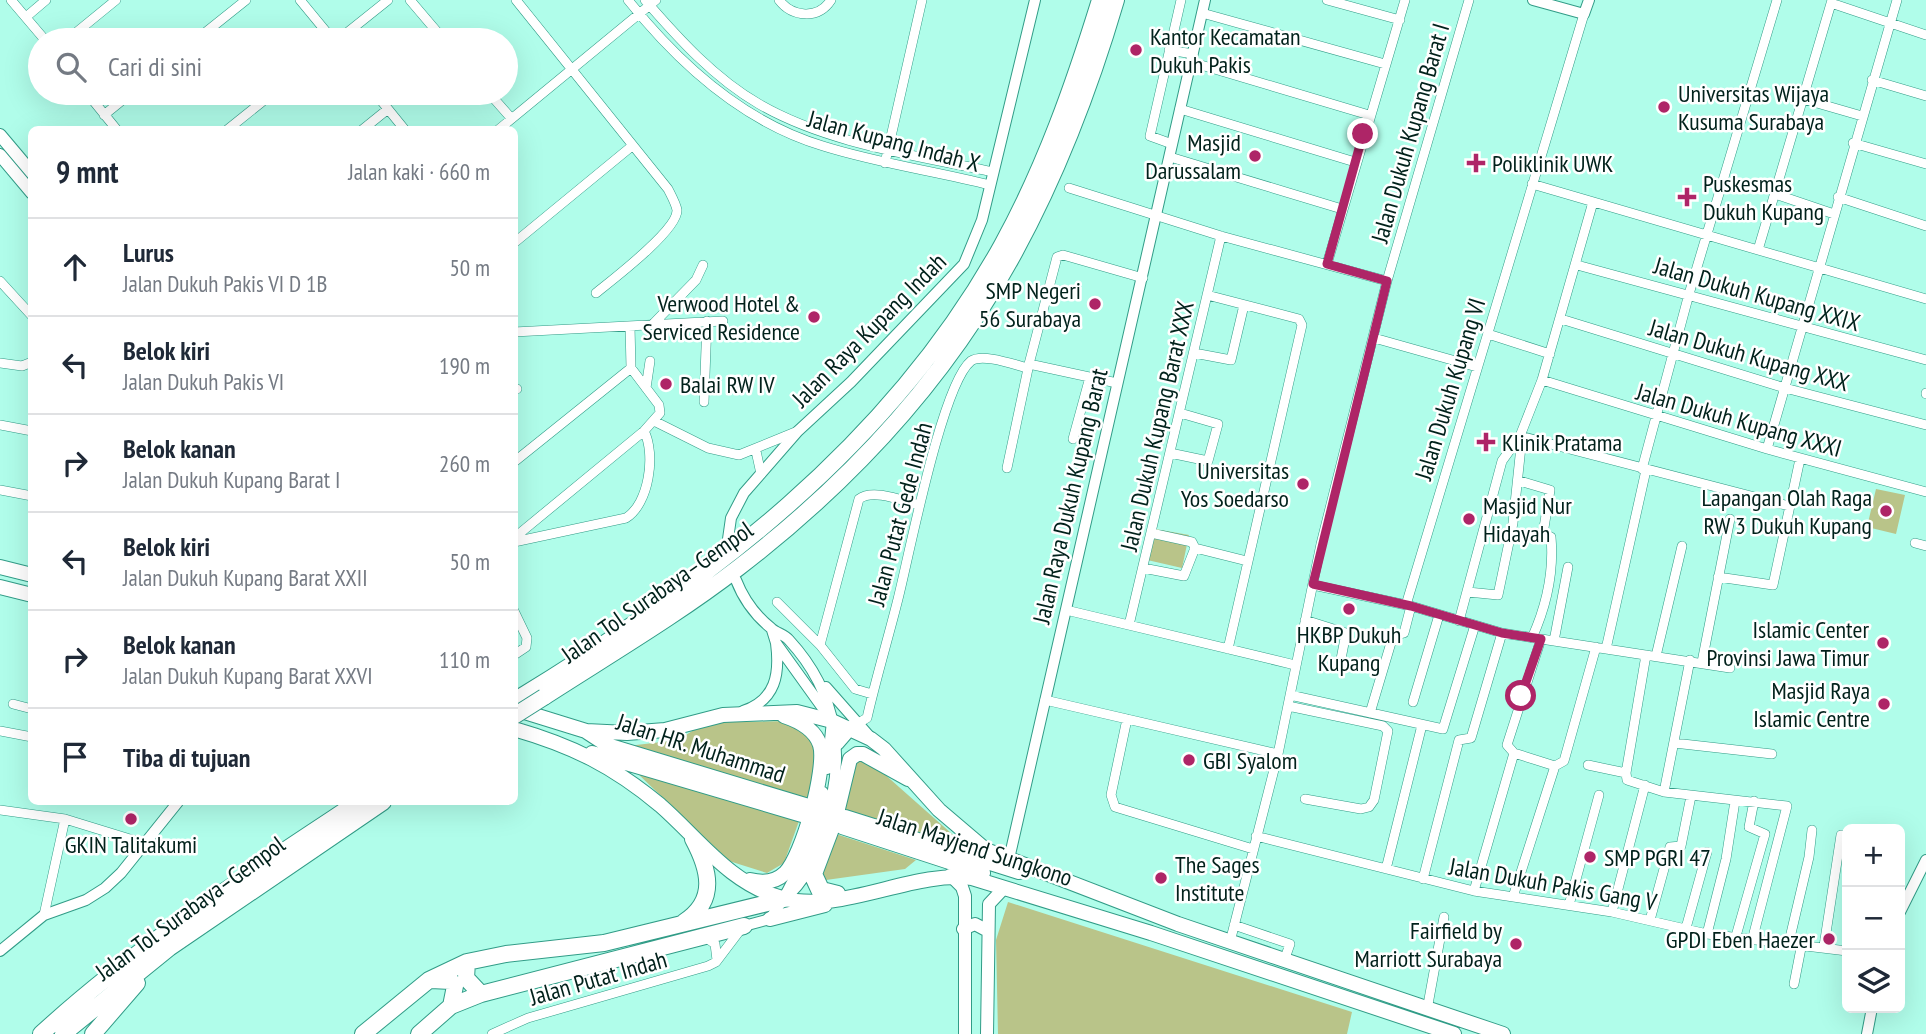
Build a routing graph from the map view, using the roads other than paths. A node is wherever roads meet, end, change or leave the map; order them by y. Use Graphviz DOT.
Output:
graph roads {
  1 [pos="11,0"];
  2 [pos="46,0"];
  3 [pos="116,0"];
  4 [pos="246,0"];
  5 [pos="300,0"];
  6 [pos="388,0"];
  7 [pos="410,0"];
  8 [pos="516,0"];
  9 [pos="628,0"];
  10 [pos="779,0"];
  11 [pos="831,0"];
  12 [pos="1035,0"];
  13 [pos="1100,0"];
  14 [pos="1116,0"];
  15 [pos="1181,0"];
  16 [pos="1205,0"];
  17 [pos="1327,0"];
  18 [pos="1405,0"];
  19 [pos="1469,0"];
  20 [pos="1533,0"];
  21 [pos="1589,0"];
  22 [pos="1777,0"];
  23 [pos="1897,0"];
  24 [pos="919,1"];
  25 [pos="1832,1"];
  26 [pos="651,2"];
  27 [pos="1202,13"];
  28 [pos="639,14"];
  29 [pos="1584,14"];
  30 [pos="26,17"];
  31 [pos="1400,20"];
  32 [pos="1890,21"];
  33 [pos="35,28"];
  34 [pos="82,28"];
  35 [pos="212,28"];
  36 [pos="325,28"];
  37 [pos="352,28"];
  38 [pos="434,28"];
  39 [pos="1926,35"];
  40 [pos="1169,50"];
  41 [pos="1192,58"];
  42 [pos="1385,64"];
  43 [pos="571,69"];
  44 [pos="1872,80"];
  45 [pos="1926,96"];
  46 [pos="1803,99"];
  47 [pos="754,101"];
  48 [pos="96,105"];
  49 [pos="116,105"];
  50 [pos="258,105"];
  51 [pos="385,105"];
  52 [pos="499,105"];
  53 [pos="1181,108"];
  54 [pos="388,109"];
  55 [pos="746,111"];
  56 [pos="104,115"];
  57 [pos="1369,115"];
  58 [pos="1862,116"];
  59 [pos="510,118"];
  60 [pos="114,126"];
  61 [pos="232,126"];
  62 [pos="367,126"];
  63 [pos="402,126"];
  64 [pos="502,126"];
  65 [pos="0,135"];
  66 [pos="1853,143"];
  67 [pos="1172,144"];
  68 [pos="632,146"];
  69 [pos="888,148"];
  70 [pos="0,155"];
  71 [pos="1170,157"];
  72 [pos="1355,162"];
  73 [pos="885,163"];
  74 [pos="1926,164"];
  75 [pos="28,168"];
  76 [pos="993,172"];
  77 [pos="1532,184"];
  78 [pos="990,186"];
  79 [pos="28,188"];
  80 [pos="1069,188"];
  81 [pos="1775,194"];
  82 [pos="1838,197"];
  83 [pos="1593,202"];
  84 [pos="1342,209"];
  85 [pos="1834,214"];
  86 [pos="1157,216"];
  87 [pos="1926,226"];
  88 [pos="1707,235"];
  89 [pos="1221,236"];
  90 [pos="518,240"];
  91 [pos="1758,250"];
  92 [pos="1327,264"];
  93 [pos="703,265"];
  94 [pos="1577,265"];
  95 [pos="1820,267"];
  96 [pos="1143,278"];
  97 [pos="0,281"];
  98 [pos="1387,281"];
  99 [pos="596,293"];
  100 [pos="1689,294"];
  101 [pos="1208,295"];
  102 [pos="1926,299"];
  103 [pos="1244,306"];
  104 [pos="28,312"];
  105 [pos="1561,319"];
  106 [pos="707,321"];
  107 [pos="723,321"];
  108 [pos="653,324"];
  109 [pos="630,326"];
  110 [pos="1803,328"];
  111 [pos="518,332"];
  112 [pos="1488,334"];
  113 [pos="1374,338"];
  114 [pos="1194,353"];
  115 [pos="1550,354"];
  116 [pos="1672,354"];
  117 [pos="1926,360"];
  118 [pos="650,362"];
  119 [pos="0,363"];
  120 [pos="28,363"];
  121 [pos="1029,366"];
  122 [pos="1477,367"];
  123 [pos="631,368"];
  124 [pos="1090,377"];
  125 [pos="1542,380"];
  126 [pos="1118,383"];
  127 [pos="646,388"];
  128 [pos="1785,388"];
  129 [pos="704,401"];
  130 [pos="1180,413"];
  131 [pos="1654,416"];
  132 [pos="654,421"];
  133 [pos="0,425"];
  134 [pos="1926,425"];
  135 [pos="28,430"];
  136 [pos="644,431"];
  137 [pos="799,431"];
  138 [pos="1521,436"];
  139 [pos="1073,439"];
  140 [pos="1767,449"];
  141 [pos="756,451"];
  142 [pos="1170,453"];
  143 [pos="518,459"];
  144 [pos="1800,459"];
  145 [pos="1007,468"];
  146 [pos="1644,469"];
  147 [pos="761,474"];
  148 [pos="1520,481"];
  149 [pos="0,490"];
  150 [pos="1926,492"];
  151 [pos="28,495"];
  152 [pos="919,505"];
  153 [pos="1789,506"];
  154 [pos="1730,519"];
  155 [pos="1151,533"];
  156 [pos="518,537"];
  157 [pos="518,539"];
  158 [pos="1915,543"];
  159 [pos="727,546"];
  160 [pos="1682,546"];
  161 [pos="1926,546"];
  162 [pos="1195,548"];
  163 [pos="1247,561"];
  164 [pos="0,567"];
  165 [pos="1568,567"];
  166 [pos="1143,568"];
  167 [pos="28,574"];
  168 [pos="1718,577"];
  169 [pos="736,580"];
  170 [pos="1313,584"];
  171 [pos="0,587"];
  172 [pos="1468,592"];
  173 [pos="28,594"];
  174 [pos="777,602"];
  175 [pos="1408,606"];
  176 [pos="1066,610"];
  177 [pos="1439,615"];
  178 [pos="1305,620"];
  179 [pos="518,621"];
  180 [pos="1459,621"];
  181 [pos="1129,625"];
  182 [pos="1475,625"];
  183 [pos="772,630"];
  184 [pos="1502,633"];
  185 [pos="1537,638"];
  186 [pos="1554,641"];
  187 [pos="776,643"];
  188 [pos="820,645"];
  189 [pos="1601,648"];
  190 [pos="1228,649"];
  191 [pos="518,651"];
  192 [pos="1651,656"];
  193 [pos="1340,659"];
  194 [pos="1689,660"];
  195 [pos="1702,662"];
  196 [pos="1295,665"];
  197 [pos="1730,668"];
  198 [pos="813,672"];
  199 [pos="537,694"];
  200 [pos="872,694"];
  201 [pos="1290,695"];
  202 [pos="518,700"];
  203 [pos="1045,700"];
  204 [pos="1413,702"];
  205 [pos="13,704"];
  206 [pos="1288,706"];
  207 [pos="28,708"];
  208 [pos="518,710"];
  209 [pos="518,712"];
  210 [pos="773,712"];
  211 [pos="1370,713"];
  212 [pos="723,715"];
  213 [pos="1127,719"];
  214 [pos="832,721"];
  215 [pos="854,725"];
  216 [pos="1422,725"];
  217 [pos="518,730"];
  218 [pos="0,731"];
  219 [pos="586,731"];
  220 [pos="28,736"];
  221 [pos="837,743"];
  222 [pos="1674,743"];
  223 [pos="582,752"];
  224 [pos="1514,753"];
  225 [pos="1278,754"];
  226 [pos="1772,754"];
  227 [pos="1558,765"];
  228 [pos="1588,765"];
  229 [pos="1626,773"];
  230 [pos="914,782"];
  231 [pos="1645,785"];
  232 [pos="1664,792"];
  233 [pos="1599,795"];
  234 [pos="1691,796"];
  235 [pos="1305,799"];
  236 [pos="1735,801"];
  237 [pos="1754,801"];
  238 [pos="175,805"];
  239 [pos="353,805"];
  240 [pos="379,805"];
  241 [pos="0,810"];
  242 [pos="65,819"];
  243 [pos="1812,830"];
  244 [pos="1840,835"];
  245 [pos="1256,836"];
  246 [pos="693,839"];
  247 [pos="143,843"];
  248 [pos="1253,849"];
  249 [pos="1707,852"];
  250 [pos="1009,859"];
  251 [pos="1925,865"];
  252 [pos="1387,869"];
  253 [pos="728,871"];
  254 [pos="808,873"];
  255 [pos="950,875"];
  256 [pos="1423,879"];
  257 [pos="1003,888"];
  258 [pos="875,891"];
  259 [pos="1474,891"];
  260 [pos="1095,892"];
  261 [pos="1513,897"];
  262 [pos="850,898"];
  263 [pos="784,899"];
  264 [pos="820,899"];
  265 [pos="1905,903"];
  266 [pos="1569,905"];
  267 [pos="1612,912"];
  268 [pos="1092,914"];
  269 [pos="44,915"];
  270 [pos="1444,917"];
  271 [pos="770,919"];
  272 [pos="1650,920"];
  273 [pos="1234,925"];
  274 [pos="744,926"];
  275 [pos="1686,928"];
  276 [pos="963,929"];
  277 [pos="662,930"];
  278 [pos="988,931"];
  279 [pos="1707,934"];
  280 [pos="704,936"];
  281 [pos="1736,936"];
  282 [pos="1753,937"];
  283 [pos="1230,942"];
  284 [pos="1789,942"];
  285 [pos="1802,943"];
  286 [pos="1824,946"];
  287 [pos="169,947"];
  288 [pos="1842,950"];
  289 [pos="0,951"];
  290 [pos="1284,961"];
  291 [pos="467,962"];
  292 [pos="716,962"];
  293 [pos="429,980"];
  294 [pos="1794,984"];
  295 [pos="481,994"];
  296 [pos="451,1006"];
  297 [pos="1871,1013"];
  298 [pos="1425,1016"];
  299 [pos="508,1031"];
  300 [pos="41,1034"];
  301 [pos="63,1034"];
  302 [pos="93,1034"];
  303 [pos="363,1034"];
  304 [pos="419,1034"];
  305 [pos="492,1034"];
  306 [pos="965,1034"];
  307 [pos="987,1034"];
  308 [pos="1454,1034"];
  309 [pos="1503,1034"];
  310 [pos="1867,1034"];
  1 -- 30 [label="street"];
  2 -- 30 [label="street"];
  3 -- 34 [label="street"];
  4 -- 35 [label="street"];
  5 -- 36 [label="street"];
  6 -- 37 [label="street"];
  7 -- 38 [label="street"];
  8 -- 43 [label="street"];
  9 -- 28 [label="street, Jalan Kupang Indah X"];
  10 -- 11 [label="street"];
  12 -- 76 [label="street, Jalan Raya Kupang Indah"];
  13 -- 199 [label="highway, Jalan Tol Surabaya–Gempol"];
  14 -- 199 [label="highway, Jalan Tol Surabaya–Gempol"];
  15 -- 40 [label="street"];
  16 -- 27 [label="street, Jalan Raya Dukuh Kupang Barat"];
  17 -- 31 [label="street"];
  18 -- 31 [label="street"];
  19 -- 98 [label="street, Jalan Dukuh Kupang Barat I"];
  20 -- 29 [label="street"];
  21 -- 29 [label="street"];
  22 -- 88 [label="street"];
  23 -- 32 [label="street"];
  24 -- 69 [label="street"];
  25 -- 32 [label="street"];
  25 -- 46 [label="street"];
  26 -- 28 [label="street"];
  26 -- 47 [label="street, Jalan Kupang Indah X"];
  27 -- 41 [label="street, Jalan Raya Dukuh Kupang Barat"];
  27 -- 42 [label="street"];
  28 -- 43 [label="street"];
  28 -- 55 [label="street, Jalan Kupang Indah X"];
  29 -- 77 [label="street, Jalan Dukuh Kupang VI"];
  30 -- 33 [label="street"];
  31 -- 42 [label="street"];
  32 -- 39 [label="street"];
  32 -- 44 [label="street"];
  40 -- 41 [label="street"];
  40 -- 67 [label="street"];
  41 -- 53 [label="street, Jalan Raya Dukuh Kupang Barat"];
  41 -- 57 [label="street"];
  42 -- 57 [label="street"];
  43 -- 59 [label="street"];
  43 -- 68 [label="street"];
  44 -- 45 [label="street"];
  44 -- 58 [label="street"];
  46 -- 58 [label="street"];
  46 -- 81 [label="street"];
  47 -- 55 [label="street"];
  47 -- 69 [label="street, Jalan Kupang Indah X"];
  48 -- 56 [label="street"];
  49 -- 56 [label="street"];
  50 -- 61 [label="street"];
  51 -- 54 [label="street"];
  52 -- 59 [label="street"];
  53 -- 67 [label="street, Jalan Raya Dukuh Kupang Barat"];
  53 -- 72 [label="street"];
  54 -- 62 [label="street"];
  54 -- 63 [label="street"];
  55 -- 73 [label="street, Jalan Kupang Indah X"];
  56 -- 60 [label="street"];
  57 -- 72 [label="street"];
  58 -- 66 [label="street"];
  59 -- 64 [label="street"];
  65 -- 75 [label="main road"];
  66 -- 74 [label="street"];
  66 -- 82 [label="street"];
  67 -- 71 [label="street, Jalan Raya Dukuh Kupang Barat"];
  68 -- 90 [label="street"];
  68 -- 99 [label="street"];
  69 -- 73 [label="street"];
  69 -- 76 [label="street, Jalan Kupang Indah X"];
  70 -- 79 [label="main road"];
  71 -- 84 [label="street"];
  71 -- 86 [label="street, Jalan Raya Dukuh Kupang Barat"];
  72 -- 84 [label="street"];
  73 -- 78 [label="street, Jalan Kupang Indah X"];
  76 -- 78 [label="street, Jalan Raya Kupang Indah"];
  77 -- 83 [label="street"];
  77 -- 112 [label="street, Jalan Dukuh Kupang VI"];
  78 -- 137 [label="street, Jalan Raya Kupang Indah"];
  80 -- 86 [label="street"];
  81 -- 85 [label="street"];
  81 -- 91 [label="street"];
  82 -- 85 [label="street"];
  82 -- 87 [label="street"];
  83 -- 88 [label="street"];
  83 -- 94 [label="street"];
  84 -- 92 [label="street"];
  85 -- 95 [label="street"];
  86 -- 89 [label="street"];
  86 -- 96 [label="street, Jalan Raya Dukuh Kupang Barat"];
  88 -- 91 [label="street"];
  88 -- 100 [label="street"];
  89 -- 92 [label="street"];
  89 -- 101 [label="street, Jalan Dukuh Kupang Barat XXX"];
  91 -- 95 [label="street"];
  92 -- 98 [label="street"];
  93 -- 108 [label="street"];
  94 -- 100 [label="street, Jalan Dukuh Kupang XXIX"];
  94 -- 105 [label="street"];
  95 -- 102 [label="street"];
  95 -- 110 [label="street"];
  96 -- 121 [label="street"];
  96 -- 126 [label="street, Jalan Raya Dukuh Kupang Barat"];
  97 -- 104 [label="street"];
  98 -- 113 [label="street, Jalan Dukuh Kupang Barat I"];
  100 -- 110 [label="street, Jalan Dukuh Kupang XXIX"];
  100 -- 116 [label="street"];
  101 -- 103 [label="street"];
  101 -- 114 [label="street, Jalan Dukuh Kupang Barat XXX"];
  103 -- 114 [label="street"];
  103 -- 163 [label="street"];
  105 -- 115 [label="street"];
  105 -- 116 [label="street, Jalan Dukuh Kupang XXX"];
  106 -- 107 [label="street"];
  106 -- 108 [label="street"];
  106 -- 129 [label="street"];
  108 -- 109 [label="street"];
  109 -- 111 [label="street"];
  109 -- 123 [label="street"];
  110 -- 117 [label="street, Jalan Dukuh Kupang XXIX"];
  110 -- 128 [label="street"];
  112 -- 115 [label="street"];
  112 -- 122 [label="street, Jalan Dukuh Kupang VI"];
  113 -- 122 [label="street"];
  113 -- 170 [label="street, Jalan Dukuh Kupang Barat I"];
  114 -- 130 [label="street, Jalan Dukuh Kupang Barat XXX"];
  115 -- 125 [label="street"];
  116 -- 128 [label="street, Jalan Dukuh Kupang XXX"];
  116 -- 131 [label="street"];
  118 -- 127 [label="street"];
  119 -- 120 [label="street"];
  121 -- 124 [label="street, Jalan Putat Gede Indah"];
  121 -- 145 [label="street"];
  121 -- 152 [label="street, Jalan Putat Gede Indah"];
  122 -- 175 [label="street, Jalan Dukuh Kupang VI"];
  123 -- 127 [label="street"];
  123 -- 143 [label="street"];
  124 -- 126 [label="street, Jalan Putat Gede Indah"];
  124 -- 139 [label="street"];
  125 -- 131 [label="street, Jalan Dukuh Kupang XXXI"];
  125 -- 138 [label="street"];
  126 -- 176 [label="street, Jalan Raya Dukuh Kupang Barat"];
  127 -- 132 [label="street"];
  128 -- 134 [label="street, Jalan Dukuh Kupang XXX"];
  128 -- 140 [label="street"];
  130 -- 142 [label="street, Jalan Dukuh Kupang Barat XXX"];
  130 -- 142 [label="street"];
  131 -- 140 [label="street, Jalan Dukuh Kupang XXXI"];
  131 -- 146 [label="street"];
  132 -- 136 [label="street"];
  132 -- 141 [label="street"];
  133 -- 135 [label="street"];
  136 -- 156 [label="street"];
  136 -- 157 [label="street"];
  137 -- 141 [label="street"];
  137 -- 147 [label="street, Jalan Raya Kupang Indah"];
  138 -- 146 [label="street"];
  138 -- 148 [label="street"];
  138 -- 172 [label="street"];
  140 -- 144 [label="street, Jalan Dukuh Kupang XXXI"];
  141 -- 147 [label="street"];
  142 -- 155 [label="street, Jalan Dukuh Kupang Barat XXX"];
  144 -- 150 [label="street, Jalan Dukuh Kupang XXXI"];
  144 -- 153 [label="street"];
  146 -- 153 [label="street"];
  146 -- 189 [label="street"];
  147 -- 159 [label="street, Jalan Raya Kupang Indah"];
  148 -- 172 [label="street"];
  148 -- 185 [label="street"];
  149 -- 151 [label="street"];
  152 -- 188 [label="street, Jalan Putat Gede Indah"];
  152 -- 200 [label="street, Jalan Putat Gede Indah"];
  153 -- 168 [label="street"];
  154 -- 168 [label="street"];
  155 -- 162 [label="street"];
  155 -- 166 [label="street, Jalan Dukuh Kupang Barat XXX"];
  158 -- 161 [label="street"];
  160 -- 192 [label="street"];
  162 -- 163 [label="street"];
  162 -- 166 [label="street"];
  163 -- 190 [label="street"];
  164 -- 167 [label="main road"];
  165 -- 186 [label="street"];
  166 -- 181 [label="street, Jalan Dukuh Kupang Barat XXX"];
  168 -- 195 [label="street"];
  169 -- 183 [label="street"];
  170 -- 175 [label="street"];
  170 -- 178 [label="street, Jalan Dukuh Kupang Barat I"];
  171 -- 173 [label="main road"];
  172 -- 180 [label="street"];
  174 -- 188 [label="street"];
  175 -- 177 [label="street"];
  175 -- 211 [label="street, Jalan Dukuh Kupang VI"];
  176 -- 181 [label="street"];
  176 -- 203 [label="street, Jalan Raya Dukuh Kupang Barat"];
  177 -- 180 [label="street"];
  177 -- 204 [label="street"];
  178 -- 193 [label="street"];
  178 -- 196 [label="street, Jalan Dukuh Kupang Barat I"];
  179 -- 191 [label="street"];
  180 -- 182 [label="street"];
  181 -- 190 [label="street"];
  182 -- 184 [label="street"];
  182 -- 216 [label="street"];
  183 -- 187 [label="street"];
  183 -- 198 [label="street"];
  184 -- 185 [label="street"];
  184 -- 256 [label="street"];
  185 -- 186 [label="street"];
  185 -- 224 [label="street"];
  186 -- 189 [label="street"];
  187 -- 212 [label="street"];
  187 -- 214 [label="street"];
  188 -- 200 [label="street"];
  189 -- 192 [label="street"];
  189 -- 227 [label="street"];
  190 -- 196 [label="street"];
  192 -- 194 [label="street"];
  192 -- 229 [label="street"];
  194 -- 195 [label="street"];
  194 -- 222 [label="street"];
  195 -- 197 [label="street"];
  196 -- 201 [label="street, Jalan Dukuh Kupang Barat I"];
  198 -- 214 [label="street"];
  198 -- 215 [label="street"];
  199 -- 202 [label="highway, Jalan Tol Surabaya–Gempol"];
  199 -- 209 [label="highway, Jalan Tol Surabaya–Gempol, bridge"];
  200 -- 215 [label="street, Jalan Putat Gede Indah"];
  201 -- 206 [label="street, Jalan Dukuh Kupang Barat I"];
  201 -- 211 [label="street"];
  203 -- 213 [label="street"];
  203 -- 250 [label="street, Jalan Raya Dukuh Kupang Barat"];
  205 -- 207 [label="street"];
  206 -- 225 [label="street, Jalan Dukuh Kupang Barat I"];
  206 -- 235 [label="street"];
  208 -- 219 [label="main road"];
  210 -- 212 [label="main road"];
  210 -- 214 [label="main road"];
  210 -- 253 [label="main road"];
  211 -- 216 [label="street"];
  212 -- 219 [label="main road"];
  213 -- 225 [label="street"];
  213 -- 248 [label="street"];
  214 -- 215 [label="main road"];
  214 -- 221 [label="street"];
  214 -- 263 [label="street"];
  215 -- 221 [label="main road"];
  215 -- 230 [label="main road"];
  216 -- 252 [label="street"];
  217 -- 223 [label="main road"];
  218 -- 220 [label="street"];
  219 -- 223 [label="main road, Jalan HR. Muhammad"];
  221 -- 254 [label="street"];
  222 -- 226 [label="street"];
  222 -- 232 [label="street"];
  223 -- 246 [label="main road"];
  224 -- 227 [label="street"];
  224 -- 259 [label="street"];
  225 -- 245 [label="street, Jalan Dukuh Kupang Barat I"];
  227 -- 261 [label="street"];
  228 -- 229 [label="street"];
  229 -- 231 [label="street"];
  230 -- 250 [label="main road"];
  230 -- 258 [label="main road"];
  231 -- 232 [label="street"];
  231 -- 267 [label="street"];
  232 -- 234 [label="street"];
  233 -- 266 [label="street"];
  234 -- 236 [label="street"];
  234 -- 272 [label="street"];
  236 -- 237 [label="street"];
  236 -- 279 [label="street"];
  237 -- 281 [label="street"];
  237 -- 282 [label="street"];
  238 -- 247 [label="street"];
  239 -- 300 [label="highway, Jalan Tol Surabaya–Gempol"];
  240 -- 287 [label="highway, Jalan Tol Surabaya–Gempol"];
  241 -- 242 [label="street"];
  242 -- 247 [label="street"];
  242 -- 269 [label="street"];
  243 -- 284 [label="street"];
  244 -- 286 [label="street"];
  245 -- 248 [label="street, Jalan Dukuh Kupang Barat I"];
  245 -- 252 [label="street, Jalan Dukuh Pakis Gang V"];
  246 -- 253 [label="main road"];
  246 -- 277 [label="highway"];
  247 -- 269 [label="street"];
  248 -- 273 [label="street, Jalan Dukuh Kupang Barat I"];
  249 -- 275 [label="street"];
  250 -- 260 [label="main road"];
  251 -- 265 [label="street"];
  252 -- 256 [label="street, Jalan Dukuh Pakis Gang V"];
  253 -- 263 [label="main road"];
  254 -- 263 [label="street"];
  254 -- 264 [label="street"];
  255 -- 257 [label="main road"];
  255 -- 258 [label="main road"];
  255 -- 276 [label="main road"];
  256 -- 259 [label="street, Jalan Dukuh Pakis Gang V"];
  257 -- 268 [label="main road"];
  257 -- 278 [label="main road"];
  258 -- 262 [label="main road"];
  259 -- 261 [label="street, Jalan Dukuh Pakis Gang V"];
  260 -- 268 [label="main road, Jalan Mayjend Sungkono"];
  260 -- 283 [label="main road"];
  261 -- 266 [label="street, Jalan Dukuh Pakis Gang V"];
  262 -- 264 [label="main road"];
  262 -- 271 [label="main road"];
  263 -- 264 [label="main road"];
  263 -- 271 [label="street"];
  263 -- 277 [label="highway"];
  266 -- 267 [label="street, Jalan Dukuh Pakis Gang V"];
  267 -- 272 [label="street, Jalan Dukuh Pakis Gang V"];
  268 -- 298 [label="main road"];
  269 -- 289 [label="street"];
  270 -- 298 [label="street"];
  271 -- 274 [label="street"];
  272 -- 275 [label="street, Jalan Dukuh Pakis Gang V"];
  273 -- 283 [label="street, Jalan Dukuh Kupang Barat I"];
  273 -- 290 [label="street"];
  274 -- 280 [label="highway"];
  274 -- 292 [label="street"];
  275 -- 279 [label="street, Jalan Dukuh Pakis Gang V"];
  276 -- 278 [label="main road"];
  276 -- 306 [label="main road"];
  277 -- 291 [label="highway"];
  278 -- 307 [label="main road"];
  279 -- 281 [label="street, Jalan Dukuh Pakis Gang V"];
  280 -- 292 [label="street"];
  280 -- 295 [label="highway"];
  281 -- 282 [label="street, Jalan Dukuh Pakis Gang V"];
  282 -- 284 [label="street, Jalan Dukuh Pakis Gang V"];
  283 -- 290 [label="main road"];
  284 -- 285 [label="street, Jalan Dukuh Pakis Gang V"];
  285 -- 286 [label="street, Jalan Dukuh Pakis Gang V"];
  285 -- 294 [label="street"];
  286 -- 288 [label="street, Jalan Dukuh Pakis Gang V"];
  287 -- 301 [label="highway, Jalan Tol Surabaya–Gempol"];
  287 -- 302 [label="highway"];
  290 -- 298 [label="main road"];
  291 -- 293 [label="highway"];
  291 -- 295 [label="highway"];
  292 -- 299 [label="street, Jalan Putat Indah"];
  293 -- 296 [label="highway"];
  293 -- 303 [label="highway"];
  295 -- 296 [label="highway"];
  296 -- 304 [label="highway"];
  297 -- 310 [label="street"];
  298 -- 308 [label="main road"];
  298 -- 309 [label="main road"];
  299 -- 305 [label="street, Jalan Putat Indah"];
}
